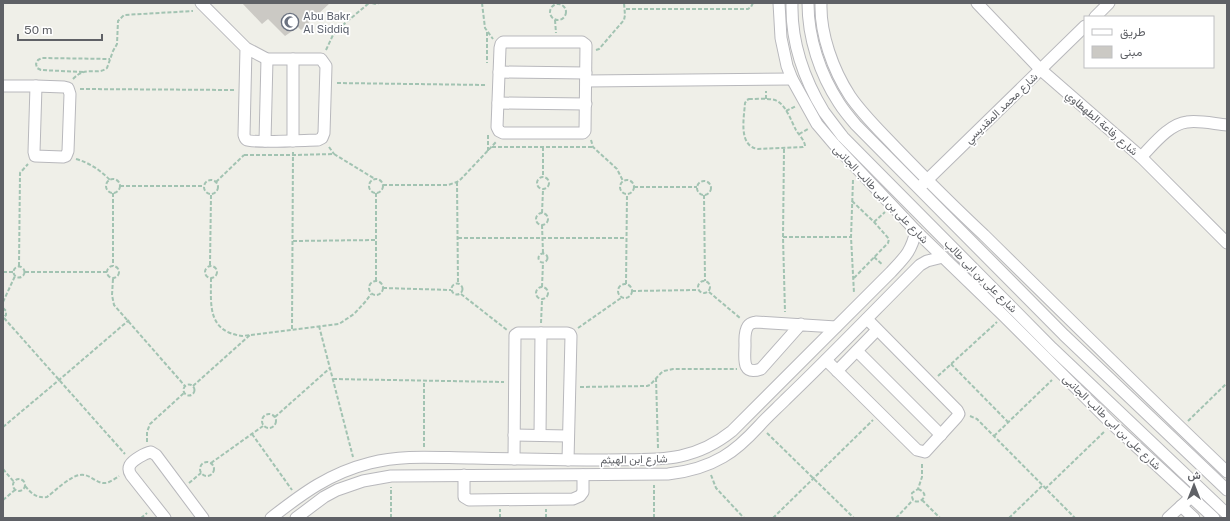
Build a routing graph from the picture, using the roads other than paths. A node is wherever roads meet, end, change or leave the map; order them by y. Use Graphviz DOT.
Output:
graph roads {
  1 [pos="779,3"];
  2 [pos="792,3"];
  3 [pos="808,3"];
  4 [pos="821,3"];
  5 [pos="977,3"];
  6 [pos="1109,3"];
  7 [pos="205,7"];
  8 [pos="1096,16"];
  9 [pos="1084,27"];
  10 [pos="246,48"];
  11 [pos="267,59"];
  12 [pos="293,59"];
  13 [pos="1040,69"];
  14 [pos="499,72"];
  15 [pos="586,77"];
  16 [pos="792,79"];
  17 [pos="3,86"];
  18 [pos="36,86"];
  19 [pos="498,103"];
  20 [pos="586,104"];
  21 [pos="1227,125"];
  22 [pos="265,141"];
  23 [pos="293,141"];
  24 [pos="1141,157"];
  25 [pos="927,180"];
  26 [pos="918,189"];
  27 [pos="916,231"];
  28 [pos="1227,243"];
  29 [pos="943,257"];
  30 [pos="1012,308"];
  31 [pos="1004,316"];
  32 [pos="867,319"];
  33 [pos="801,324"];
  34 [pos="836,328"];
  35 [pos="877,330"];
  36 [pos="541,333"];
  37 [pos="1064,335"];
  38 [pos="1052,348"];
  39 [pos="857,351"];
  40 [pos="826,360"];
  41 [pos="837,371"];
  42 [pos="514,435"];
  43 [pos="941,435"];
  44 [pos="540,436"];
  45 [pos="568,436"];
  46 [pos="514,459"];
  47 [pos="540,460"];
  48 [pos="568,460"];
  49 [pos="1227,472"];
  50 [pos="540,474"];
  51 [pos="464,475"];
  52 [pos="583,475"];
  53 [pos="1227,490"];
  54 [pos="1191,497"];
  55 [pos="1181,506"];
  56 [pos="1227,514"];
  57 [pos="165,518"];
  58 [pos="203,518"];
  59 [pos="271,518"];
  60 [pos="296,518"];
  61 [pos="1168,518"];
  62 [pos="1194,518"];
  63 [pos="1214,518"];
  1 -- 16 [label="street, شارع على بن ابى طالب الجانبى"];
  2 -- 30 [label="street, شارع على بن ابى طالب"];
  3 -- 26 [label="street, شارع على بن ابى طالب"];
  4 -- 25 [label="street"];
  5 -- 13 [label="street, شارع رفاعة الطهطاوي"];
  6 -- 8 [label="street"];
  7 -- 10 [label="street"];
  9 -- 13 [label="street, شارع محمد المقديسي"];
  10 -- 11 [label="street"];
  10 -- 22 [label="street"];
  11 -- 12 [label="street"];
  11 -- 22 [label="street"];
  12 -- 23 [label="street"];
  12 -- 23 [label="street"];
  13 -- 24 [label="street, شارع رفاعة الطهطاوي"];
  13 -- 25 [label="street, شارع محمد المقديسي"];
  14 -- 15 [label="street"];
  14 -- 15 [label="street"];
  14 -- 19 [label="street"];
  15 -- 16 [label="street"];
  15 -- 20 [label="street"];
  16 -- 27 [label="street, شارع على بن ابى طالب الجانبى"];
  17 -- 18 [label="street"];
  18 -- 18 [label="street"];
  19 -- 20 [label="street"];
  19 -- 20 [label="street"];
  21 -- 24 [label="street"];
  22 -- 23 [label="street"];
  24 -- 28 [label="street, شارع رفاعة الطهطاوي"];
  25 -- 26 [label="street, شارع محمد المقديسي"];
  25 -- 49 [label="street"];
  26 -- 37 [label="street, شارع على بن ابى طالب"];
  27 -- 29 [label="street, شارع على بن ابى طالب الجانبى"];
  27 -- 34 [label="street, شارع ابن الهيثم"];
  29 -- 31 [label="street, شارع على بن ابى طالب الجانبى"];
  29 -- 32 [label="street, شارع ابن الهيثم"];
  30 -- 31 [label="street"];
  30 -- 38 [label="street, شارع على بن ابى طالب"];
  31 -- 54 [label="street, شارع على بن ابى طالب الجانبى"];
  32 -- 35 [label="street"];
  32 -- 40 [label="street, شارع ابن الهيثم"];
  33 -- 33 [label="street"];
  33 -- 34 [label="street"];
  34 -- 48 [label="street, شارع ابن الهيثم"];
  35 -- 39 [label="street"];
  35 -- 43 [label="street"];
  36 -- 42 [label="street"];
  36 -- 44 [label="street"];
  36 -- 45 [label="street"];
  37 -- 38 [label="street"];
  37 -- 53 [label="street, شارع على بن ابى طالب"];
  38 -- 56 [label="street, شارع على بن ابى طالب"];
  39 -- 41 [label="street"];
  39 -- 43 [label="street"];
  40 -- 41 [label="street"];
  40 -- 52 [label="street, شارع ابن الهيثم"];
  41 -- 43 [label="street"];
  42 -- 44 [label="street"];
  42 -- 46 [label="street"];
  44 -- 45 [label="street"];
  45 -- 48 [label="street"];
  46 -- 47 [label="street, شارع ابن الهيثم"];
  46 -- 59 [label="street, شارع ابن الهيثم"];
  47 -- 48 [label="street, شارع ابن الهيثم"];
  47 -- 50 [label="street"];
  50 -- 51 [label="street, شارع ابن الهيثم"];
  50 -- 52 [label="street, شارع ابن الهيثم"];
  51 -- 52 [label="street"];
  51 -- 60 [label="street, شارع ابن الهيثم"];
  54 -- 55 [label="street"];
  54 -- 63 [label="street, شارع على بن ابى طالب الجانبى"];
  55 -- 61 [label="street"];
  55 -- 62 [label="street"];
  57 -- 58 [label="street"];
}
